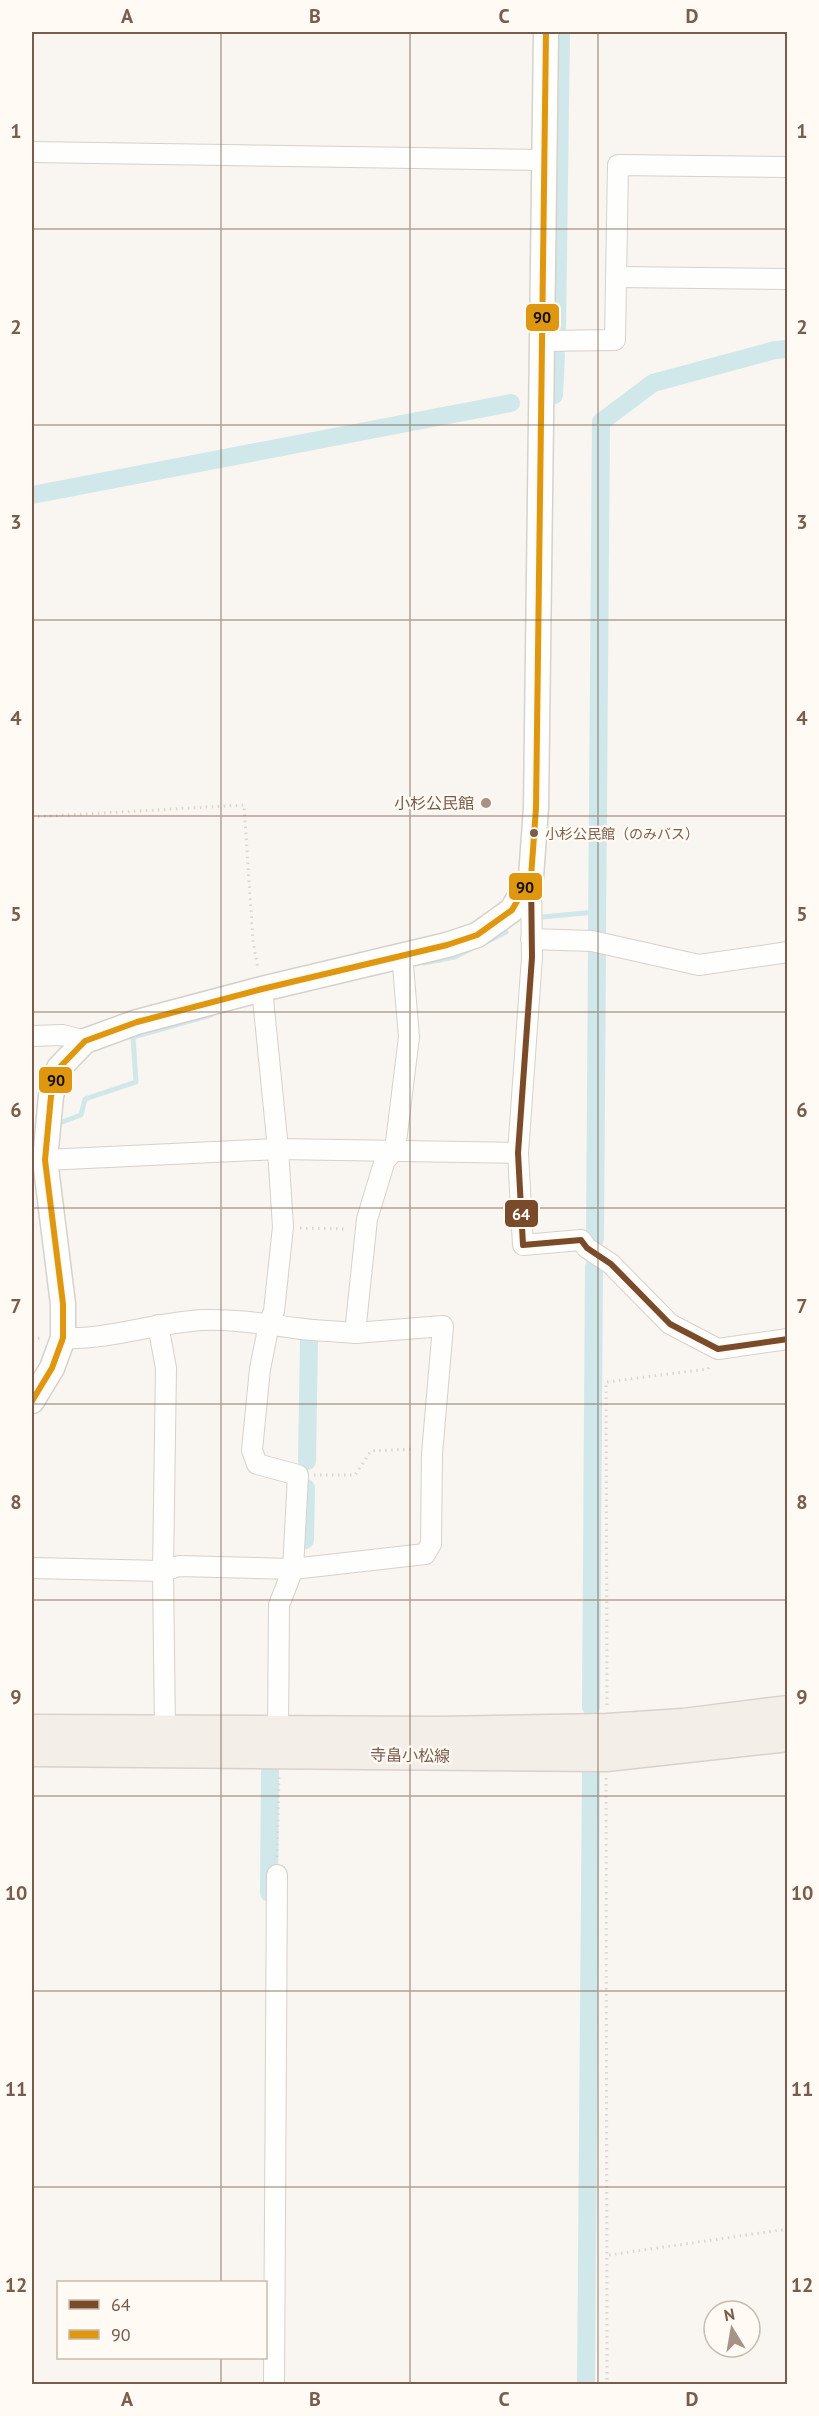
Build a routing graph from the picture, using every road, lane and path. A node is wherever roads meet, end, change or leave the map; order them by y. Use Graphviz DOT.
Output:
graph roads {
  1 [pos="546,32"];
  2 [pos="32,152"];
  3 [pos="544,160"];
  4 [pos="788,167"];
  5 [pos="617,277"];
  6 [pos="788,279"];
  7 [pos="540,341"];
  8 [pos="32,817"];
  9 [pos="531,877"];
  10 [pos="531,939"];
  11 [pos="788,952"];
  12 [pos="402,954"];
  13 [pos="262,988"];
  14 [pos="32,1036"];
  15 [pos="85,1041"];
  16 [pos="278,1149"];
  17 [pos="395,1150"];
  18 [pos="518,1153"];
  19 [pos="45,1160"];
  20 [pos="283,1227"];
  21 [pos="367,1230"];
  22 [pos="269,1324"];
  23 [pos="158,1325"];
  24 [pos="355,1333"];
  25 [pos="63,1338"];
  26 [pos="788,1339"];
  27 [pos="718,1349"];
  28 [pos="32,1401"];
  29 [pos="433,1448"];
  30 [pos="298,1475"];
  31 [pos="32,1568"];
  32 [pos="293,1569"];
  33 [pos="163,1571"];
  34 [pos="788,1711"];
  35 [pos="32,1730"];
  36 [pos="165,1730"];
  37 [pos="788,1736"];
  38 [pos="278,1741"];
  39 [pos="607,1742"];
  40 [pos="32,1751"];
  41 [pos="277,1875"];
  42 [pos="788,2229"];
  43 [pos="609,2255"];
  44 [pos="274,2385"];
  45 [pos="608,2385"];
  1 -- 3 [label="street"];
  2 -- 3 [label="street"];
  3 -- 7 [label="street"];
  4 -- 5 [label="street"];
  5 -- 6 [label="street"];
  5 -- 7 [label="street"];
  7 -- 9 [label="street"];
  8 -- 13 [label="path"];
  9 -- 10 [label="street"];
  9 -- 12 [label="street"];
  10 -- 11 [label="street"];
  10 -- 18 [label="street"];
  12 -- 13 [label="street"];
  12 -- 17 [label="street"];
  13 -- 15 [label="street"];
  13 -- 16 [label="street"];
  14 -- 15 [label="street"];
  15 -- 19 [label="street"];
  16 -- 17 [label="street"];
  16 -- 19 [label="street"];
  16 -- 20 [label="street"];
  17 -- 18 [label="street"];
  17 -- 21 [label="street"];
  18 -- 27 [label="street"];
  19 -- 25 [label="street"];
  20 -- 21 [label="path"];
  20 -- 22 [label="street"];
  21 -- 24 [label="street"];
  22 -- 23 [label="street"];
  22 -- 24 [label="street"];
  22 -- 30 [label="street"];
  23 -- 25 [label="street"];
  23 -- 33 [label="street"];
  24 -- 29 [label="street"];
  25 -- 28 [label="street"];
  26 -- 27 [label="street"];
  27 -- 39 [label="path"];
  29 -- 30 [label="path"];
  29 -- 32 [label="street"];
  30 -- 32 [label="street"];
  31 -- 33 [label="street"];
  32 -- 33 [label="street"];
  32 -- 38 [label="street"];
  33 -- 36 [label="street"];
  34 -- 39 [label="main road, 寺畠小松線"];
  35 -- 36 [label="main road, 寺畠小松線"];
  36 -- 38 [label="main road, 寺畠小松線"];
  37 -- 39 [label="main road, 寺畠小松線"];
  38 -- 39 [label="main road, 寺畠小松線"];
  38 -- 40 [label="main road, 寺畠小松線"];
  38 -- 41 [label="path"];
  39 -- 43 [label="path"];
  41 -- 44 [label="street"];
  42 -- 43 [label="path"];
  43 -- 45 [label="path"];
}
